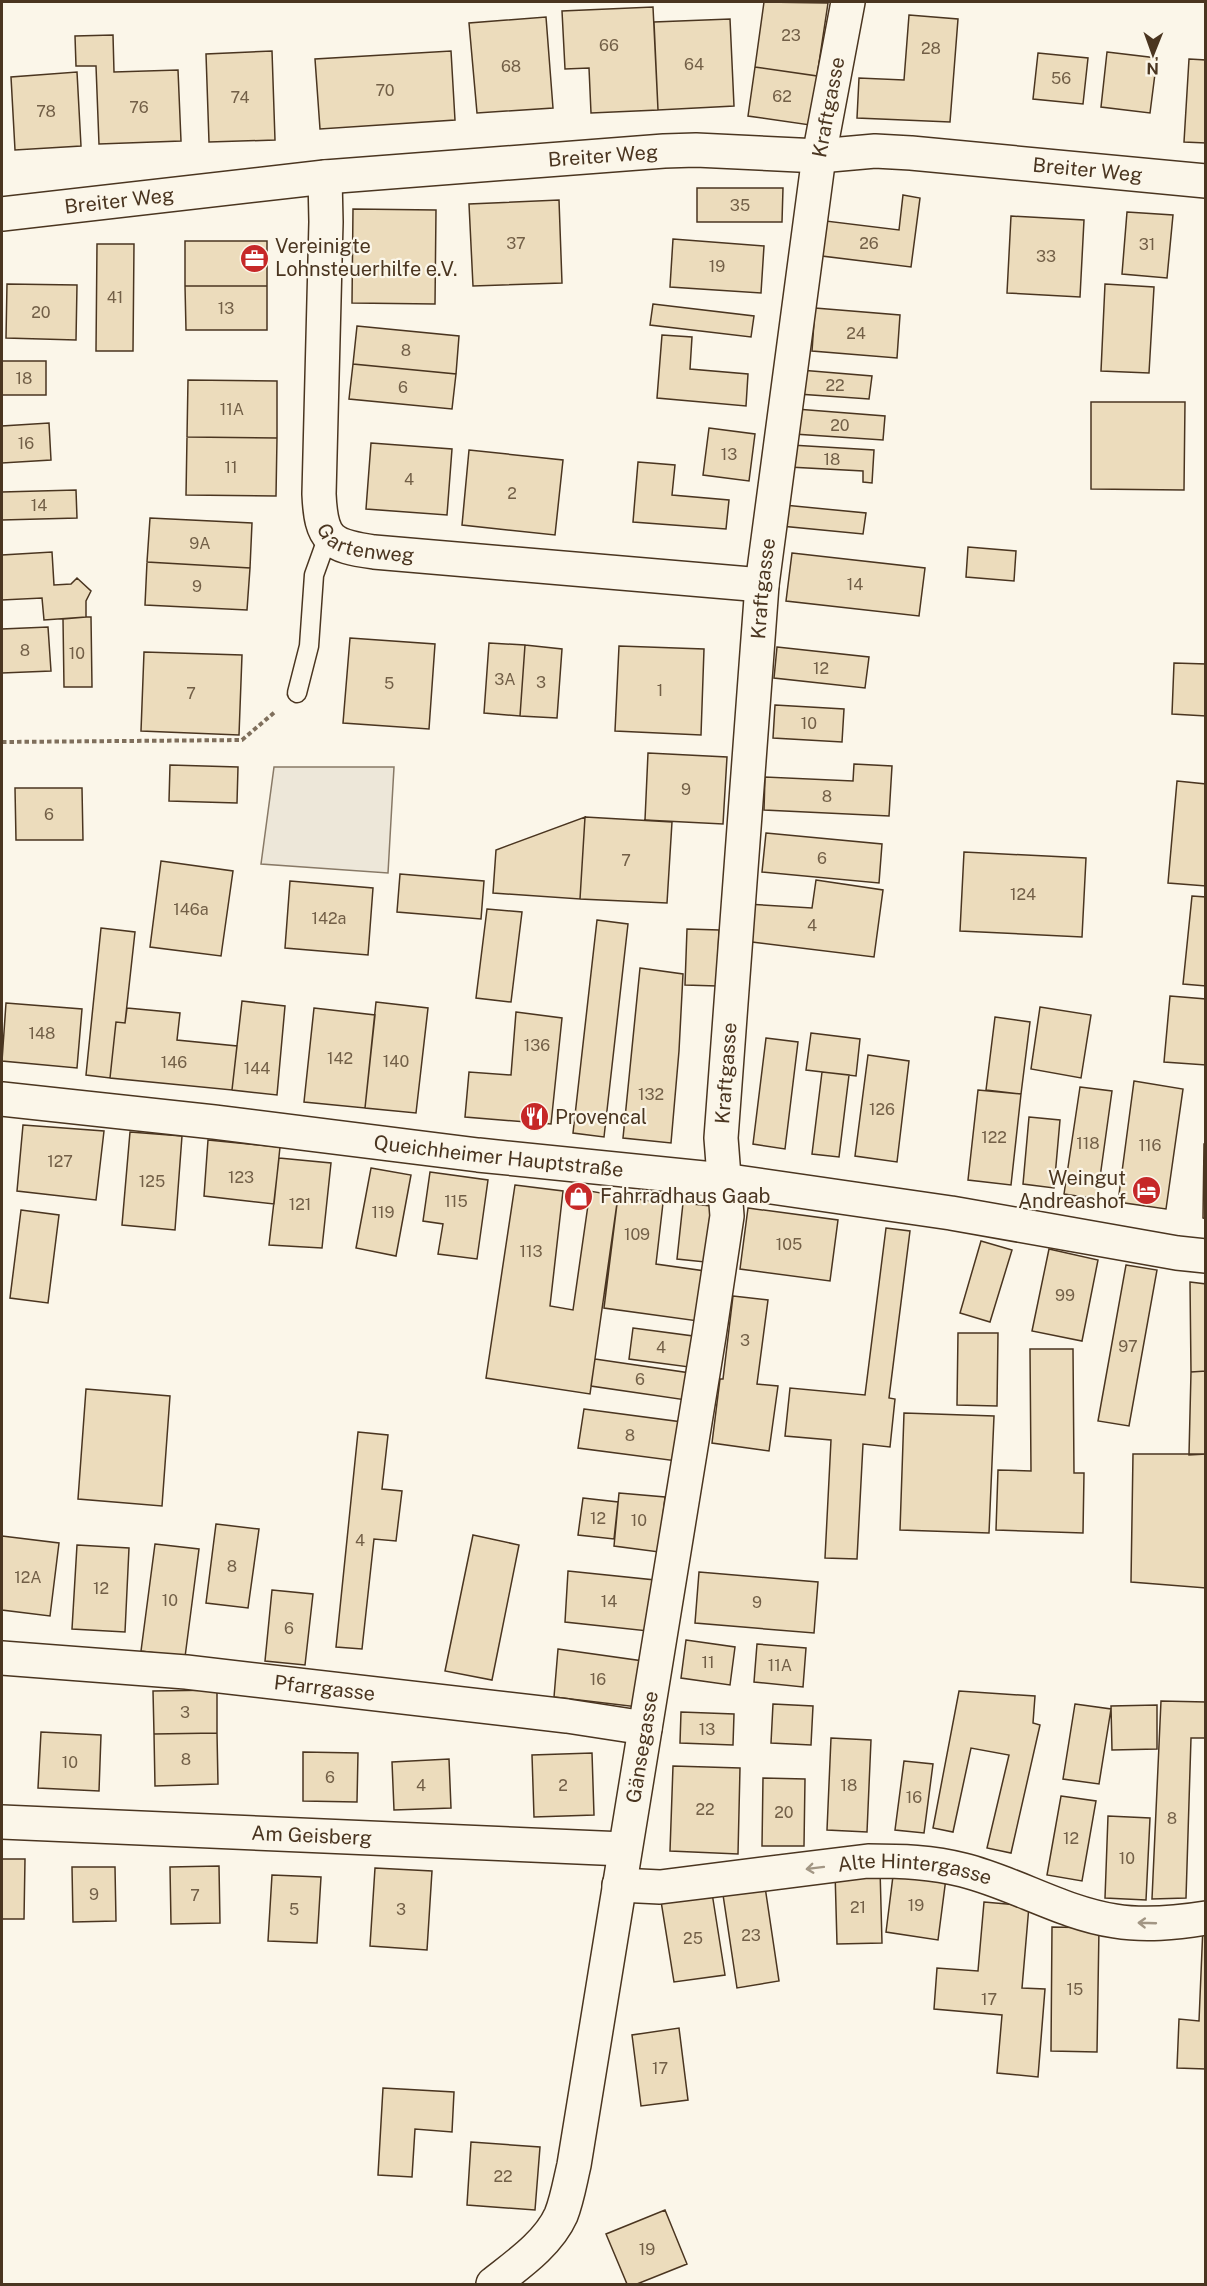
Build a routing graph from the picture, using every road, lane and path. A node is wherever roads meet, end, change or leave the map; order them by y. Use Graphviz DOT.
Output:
graph roads {
  1 [pos="848,2"];
  2 [pos="819,156"];
  3 [pos="325,177"];
  4 [pos="1206,180"];
  5 [pos="2,214"];
  6 [pos="328,536"];
  7 [pos="762,585"];
  8 [pos="297,693"];
  9 [pos="2,742"];
  10 [pos="2,1099"];
  11 [pos="723,1180"];
  12 [pos="1206,1256"];
  13 [pos="2,1658"];
  14 [pos="645,1728"];
  15 [pos="2,1822"];
  16 [pos="624,1849"];
  17 [pos="619,1885"];
  18 [pos="1206,1918"];
  19 [pos="493,2284"];
  1 -- 2 [label="street, Kraftgasse"];
  2 -- 3 [label="street, Breiter Weg"];
  2 -- 4 [label="street, Breiter Weg"];
  2 -- 7 [label="street, Kraftgasse"];
  3 -- 5 [label="street, Breiter Weg"];
  3 -- 6 [label="street, Gartenweg"];
  6 -- 7 [label="street, Gartenweg"];
  6 -- 8 [label="lane"];
  7 -- 11 [label="street, Kraftgasse"];
  8 -- 9 [label="path"];
  10 -- 11 [label="street, Queichheimer Hauptstraße"];
  11 -- 12 [label="street, Queichheimer Hauptstraße"];
  11 -- 14 [label="street, Gänsegasse"];
  13 -- 14 [label="street, Pfarrgasse"];
  14 -- 16 [label="street, Gänsegasse"];
  15 -- 16 [label="street, Am Geisberg"];
  16 -- 17 [label="street, Gänsegasse"];
  18 -- 17 [label="street, Alte Hintergasse, one-way"];
  17 -- 19 [label="street, Gänsegasse"];
}
